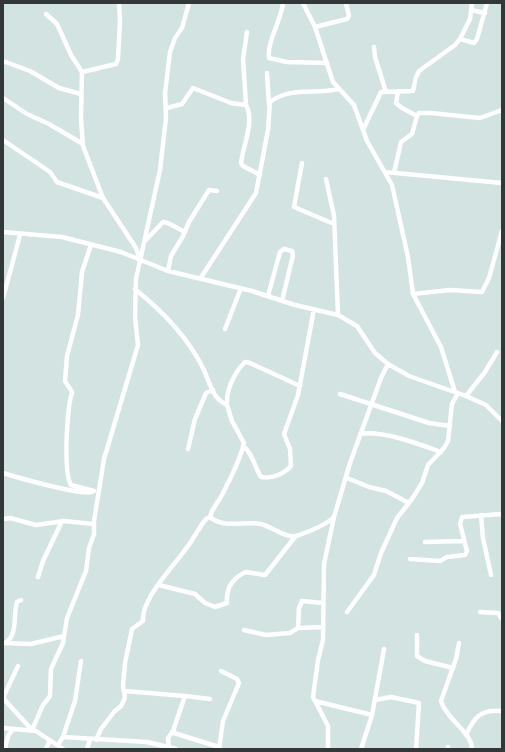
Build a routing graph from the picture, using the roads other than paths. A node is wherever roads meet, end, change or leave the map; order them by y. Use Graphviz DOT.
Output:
graph roads {
  1 [pos="119,3"];
  2 [pos="189,3"];
  3 [pos="283,3"];
  4 [pos="303,3"];
  5 [pos="346,3"];
  6 [pos="472,3"];
  7 [pos="487,3"];
  8 [pos="471,10"];
  9 [pos="485,13"];
  10 [pos="46,14"];
  11 [pos="315,27"];
  12 [pos="247,32"];
  13 [pos="460,39"];
  14 [pos="374,47"];
  15 [pos="3,62"];
  16 [pos="327,63"];
  17 [pos="82,72"];
  18 [pos="267,73"];
  19 [pos="338,89"];
  20 [pos="386,92"];
  21 [pos="398,92"];
  22 [pos="82,94"];
  23 [pos="3,98"];
  24 [pos="269,104"];
  25 [pos="246,105"];
  26 [pos="166,108"];
  27 [pos="502,110"];
  28 [pos="417,116"];
  29 [pos="363,130"];
  30 [pos="3,140"];
  31 [pos="83,144"];
  32 [pos="302,163"];
  33 [pos="385,172"];
  34 [pos="394,173"];
  35 [pos="260,175"];
  36 [pos="326,179"];
  37 [pos="502,183"];
  38 [pos="217,191"];
  39 [pos="103,198"];
  40 [pos="334,224"];
  41 [pos="502,231"];
  42 [pos="3,232"];
  43 [pos="185,232"];
  44 [pos="20,235"];
  45 [pos="146,240"];
  46 [pos="91,245"];
  47 [pos="140,261"];
  48 [pos="168,271"];
  49 [pos="200,279"];
  50 [pos="241,288"];
  51 [pos="135,289"];
  52 [pos="413,294"];
  53 [pos="268,296"];
  54 [pos="3,298"];
  55 [pos="282,301"];
  56 [pos="314,309"];
  57 [pos="338,315"];
  58 [pos="225,329"];
  59 [pos="497,352"];
  60 [pos="388,364"];
  61 [pos="300,386"];
  62 [pos="213,390"];
  63 [pos="456,392"];
  64 [pos="340,394"];
  65 [pos="466,396"];
  66 [pos="372,404"];
  67 [pos="227,405"];
  68 [pos="502,421"];
  69 [pos="450,426"];
  70 [pos="360,434"];
  71 [pos="243,446"];
  72 [pos="188,449"];
  73 [pos="441,452"];
  74 [pos="3,473"];
  75 [pos="347,478"];
  76 [pos="97,490"];
  77 [pos="409,503"];
  78 [pos="502,514"];
  79 [pos="481,515"];
  80 [pos="210,517"];
  81 [pos="334,517"];
  82 [pos="4,519"];
  83 [pos="62,521"];
  84 [pos="93,524"];
  85 [pos="295,537"];
  86 [pos="464,541"];
  87 [pos="425,542"];
  88 [pos="410,559"];
  89 [pos="491,575"];
  90 [pos="38,577"];
  91 [pos="158,585"];
  92 [pos="21,600"];
  93 [pos="323,603"];
  94 [pos="347,612"];
  95 [pos="480,612"];
  96 [pos="502,619"];
  97 [pos="322,627"];
  98 [pos="298,628"];
  99 [pos="244,630"];
  100 [pos="417,635"];
  101 [pos="64,636"];
  102 [pos="4,643"];
  103 [pos="459,643"];
  104 [pos="384,650"];
  105 [pos="82,661"];
  106 [pos="18,666"];
  107 [pos="453,668"];
  108 [pos="221,671"];
  109 [pos="125,691"];
  110 [pos="185,696"];
  111 [pos="3,698"];
  112 [pos="210,699"];
  113 [pos="375,700"];
  114 [pos="315,701"];
  115 [pos="502,711"];
  116 [pos="372,714"];
  117 [pos="3,728"];
  118 [pos="13,729"];
  119 [pos="32,730"];
  120 [pos="173,731"];
  121 [pos="466,735"];
  122 [pos="63,737"];
  123 [pos="50,740"];
  124 [pos="93,740"];
  125 [pos="58,746"];
  126 [pos="168,747"];
  127 [pos="219,748"];
  128 [pos="5,749"];
  129 [pos="46,749"];
  130 [pos="63,749"];
  131 [pos="87,749"];
  132 [pos="176,749"];
  133 [pos="328,749"];
  134 [pos="361,749"];
  135 [pos="416,749"];
  136 [pos="472,749"];
  1 -- 17 [label="street"];
  2 -- 26 [label="street"];
  3 -- 16 [label="street"];
  4 -- 11 [label="street"];
  5 -- 11 [label="street"];
  6 -- 8 [label="street"];
  7 -- 9 [label="street"];
  8 -- 9 [label="street"];
  8 -- 13 [label="street"];
  9 -- 13 [label="street"];
  10 -- 17 [label="street"];
  11 -- 16 [label="street"];
  12 -- 25 [label="street"];
  13 -- 21 [label="street"];
  14 -- 20 [label="street"];
  15 -- 22 [label="street"];
  16 -- 19 [label="street"];
  17 -- 22 [label="street"];
  18 -- 24 [label="street"];
  19 -- 24 [label="street"];
  19 -- 29 [label="street"];
  20 -- 21 [label="street"];
  20 -- 29 [label="street"];
  21 -- 28 [label="street"];
  22 -- 31 [label="street"];
  23 -- 31 [label="street"];
  24 -- 35 [label="street"];
  25 -- 26 [label="street"];
  25 -- 35 [label="street"];
  26 -- 45 [label="street"];
  27 -- 28 [label="street"];
  28 -- 34 [label="street"];
  29 -- 33 [label="street"];
  30 -- 39 [label="street"];
  31 -- 39 [label="street"];
  32 -- 40 [label="street"];
  33 -- 34 [label="street"];
  33 -- 52 [label="street"];
  34 -- 37 [label="street"];
  35 -- 49 [label="street"];
  36 -- 40 [label="street"];
  38 -- 43 [label="street"];
  39 -- 47 [label="street"];
  40 -- 57 [label="street"];
  41 -- 52 [label="street"];
  42 -- 44 [label="street"];
  43 -- 45 [label="street"];
  43 -- 48 [label="street"];
  44 -- 46 [label="street"];
  44 -- 54 [label="street"];
  45 -- 47 [label="street"];
  46 -- 47 [label="street"];
  46 -- 76 [label="street"];
  47 -- 48 [label="street"];
  47 -- 51 [label="street"];
  48 -- 49 [label="street"];
  49 -- 50 [label="street"];
  50 -- 53 [label="street"];
  50 -- 58 [label="street"];
  51 -- 62 [label="street"];
  51 -- 76 [label="street"];
  52 -- 63 [label="street"];
  53 -- 55 [label="street"];
  53 -- 55 [label="street"];
  55 -- 56 [label="street"];
  56 -- 57 [label="street"];
  56 -- 61 [label="street"];
  57 -- 60 [label="street"];
  59 -- 65 [label="street"];
  60 -- 63 [label="street"];
  60 -- 66 [label="street"];
  61 -- 67 [label="street"];
  61 -- 71 [label="street"];
  62 -- 67 [label="street"];
  62 -- 72 [label="street"];
  63 -- 65 [label="street"];
  63 -- 69 [label="street"];
  64 -- 66 [label="street"];
  65 -- 68 [label="street"];
  66 -- 69 [label="street"];
  66 -- 70 [label="street"];
  67 -- 71 [label="street"];
  69 -- 73 [label="street"];
  70 -- 73 [label="street"];
  70 -- 75 [label="street"];
  71 -- 80 [label="street"];
  73 -- 77 [label="street"];
  74 -- 76 [label="street"];
  75 -- 77 [label="street"];
  75 -- 81 [label="street"];
  76 -- 84 [label="street"];
  77 -- 94 [label="street"];
  78 -- 79 [label="street"];
  79 -- 86 [label="street"];
  79 -- 89 [label="street"];
  80 -- 85 [label="street"];
  80 -- 91 [label="street"];
  81 -- 85 [label="street"];
  81 -- 93 [label="street"];
  82 -- 83 [label="street"];
  83 -- 84 [label="street"];
  83 -- 90 [label="street"];
  84 -- 101 [label="street"];
  85 -- 91 [label="street"];
  86 -- 87 [label="street"];
  86 -- 88 [label="street"];
  91 -- 109 [label="street"];
  92 -- 102 [label="street"];
  93 -- 97 [label="street"];
  93 -- 98 [label="street"];
  95 -- 96 [label="street"];
  97 -- 98 [label="street"];
  97 -- 114 [label="street"];
  98 -- 99 [label="street"];
  100 -- 107 [label="street"];
  101 -- 102 [label="street"];
  101 -- 119 [label="street"];
  103 -- 107 [label="street"];
  104 -- 113 [label="street"];
  105 -- 122 [label="street"];
  106 -- 111 [label="street"];
  107 -- 121 [label="street"];
  108 -- 127 [label="street"];
  109 -- 110 [label="street"];
  109 -- 124 [label="street"];
  110 -- 112 [label="street"];
  110 -- 120 [label="street"];
  111 -- 119 [label="street"];
  113 -- 116 [label="street"];
  113 -- 135 [label="street"];
  114 -- 116 [label="street"];
  114 -- 133 [label="street"];
  115 -- 121 [label="street"];
  116 -- 134 [label="street"];
  117 -- 118 [label="street"];
  118 -- 119 [label="street"];
  118 -- 128 [label="street"];
  119 -- 123 [label="street"];
  120 -- 126 [label="street"];
  120 -- 127 [label="street"];
  121 -- 136 [label="street"];
  122 -- 124 [label="street"];
  122 -- 125 [label="street"];
  123 -- 125 [label="street"];
  123 -- 129 [label="street"];
  124 -- 126 [label="street"];
  124 -- 131 [label="street"];
  125 -- 130 [label="street"];
  126 -- 132 [label="street"];
}
